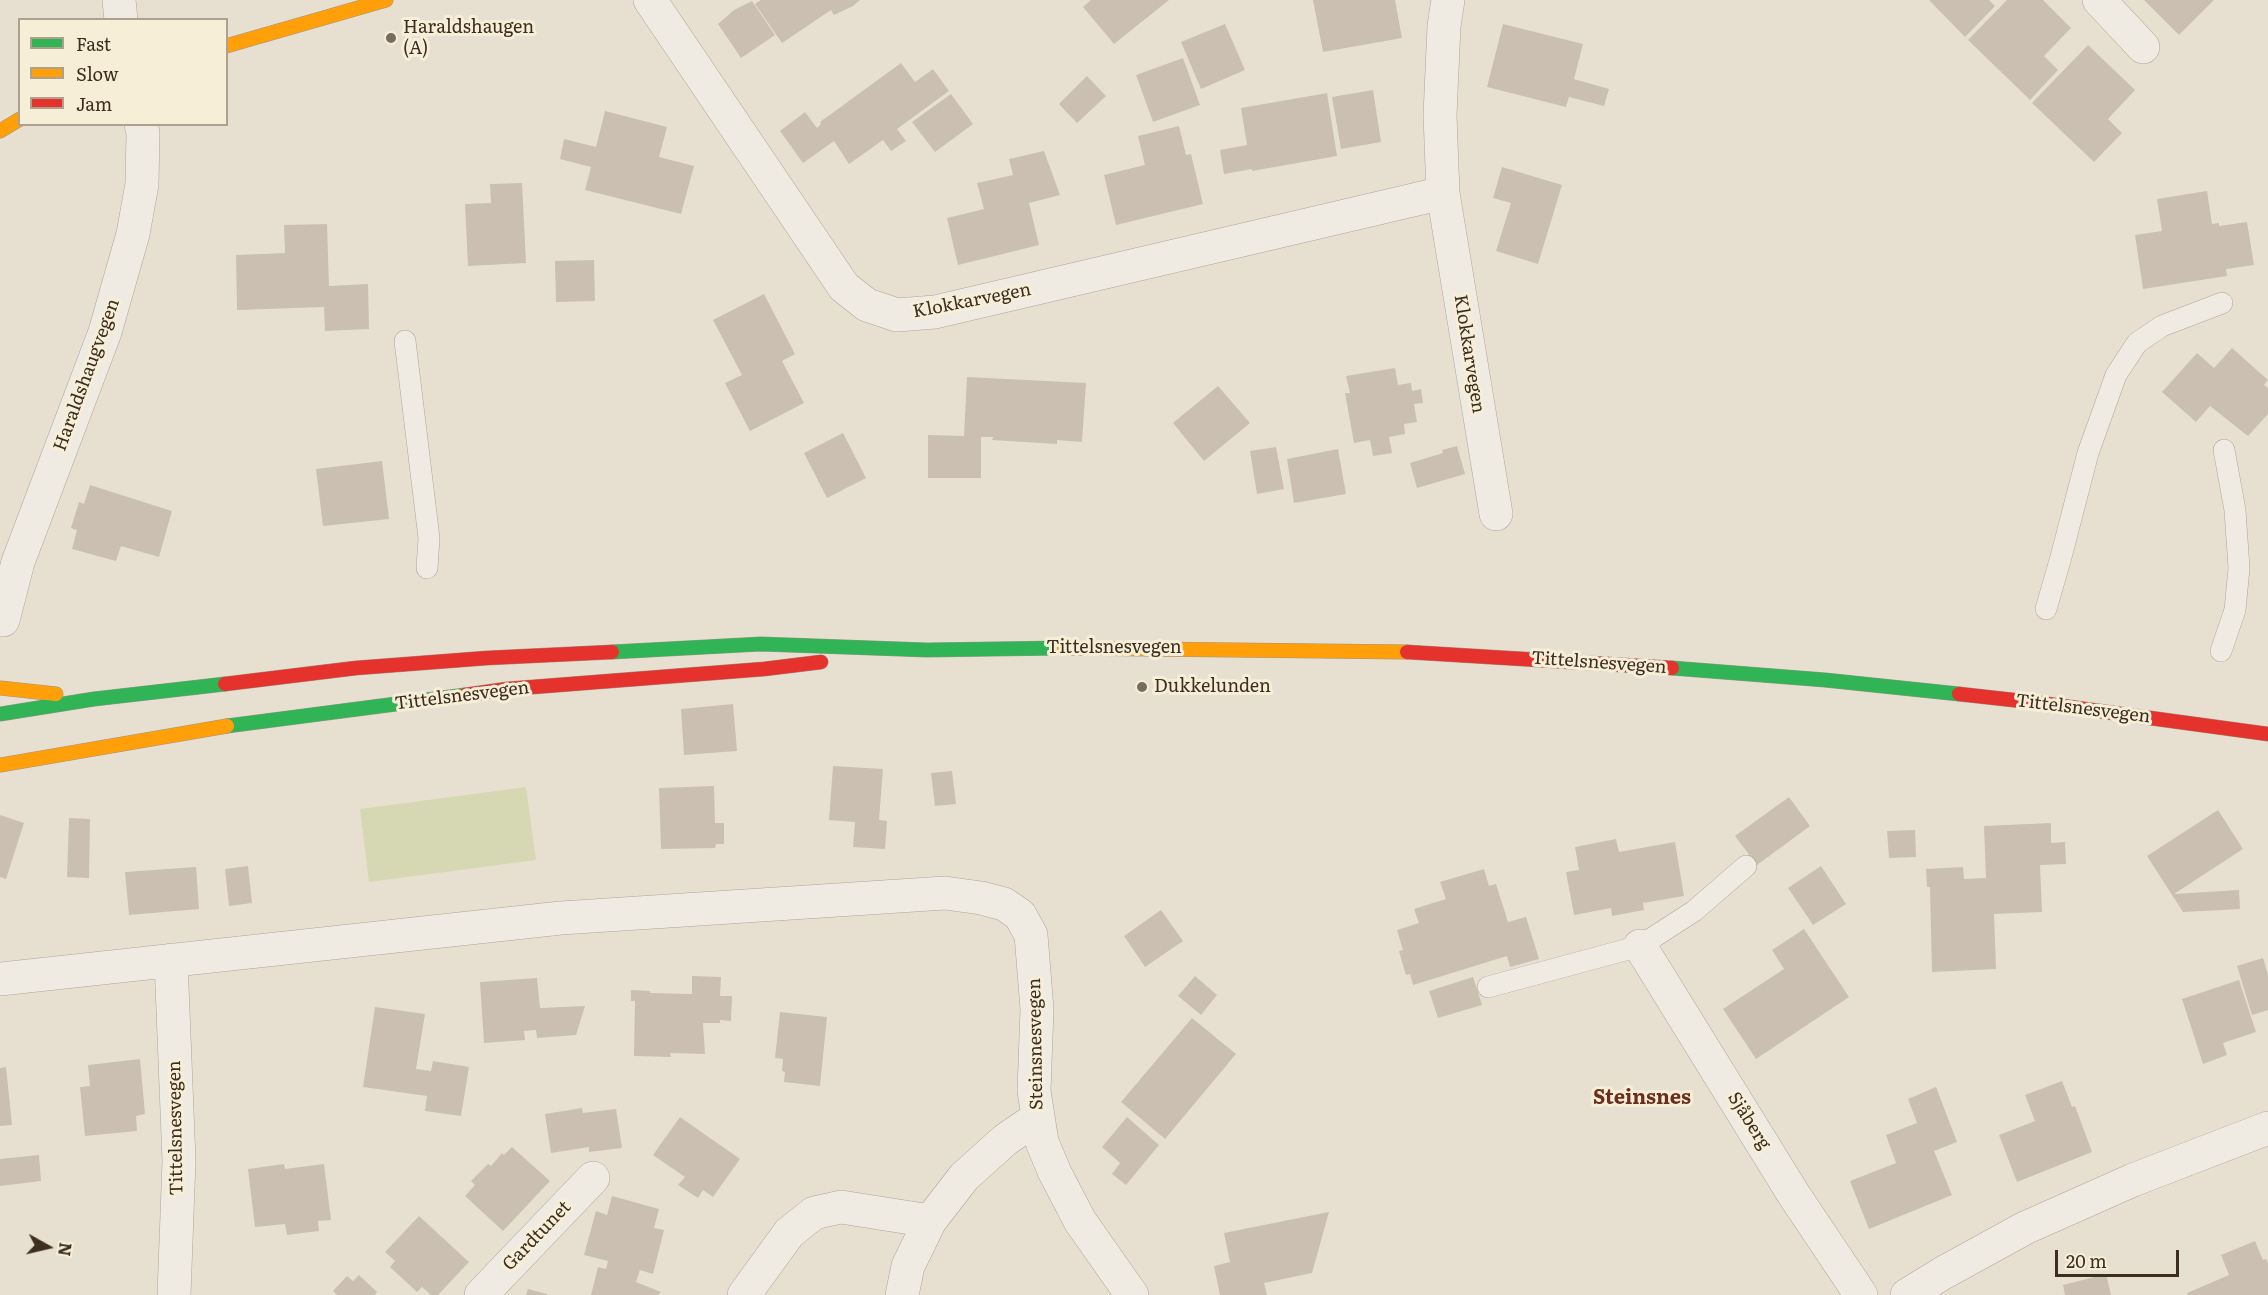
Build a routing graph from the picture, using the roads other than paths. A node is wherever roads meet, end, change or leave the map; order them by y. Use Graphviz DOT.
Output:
graph roads {
  1 [pos="119,0"];
  2 [pos="386,0"];
  3 [pos="650,0"];
  4 [pos="1448,0"];
  5 [pos="2099,0"];
  6 [pos="121,18"];
  7 [pos="228,45"];
  8 [pos="2143,47"];
  9 [pos="18,120"];
  10 [pos="141,126"];
  11 [pos="0,131"];
  12 [pos="1443,193"];
  13 [pos="2222,303"];
  14 [pos="405,341"];
  15 [pos="2224,450"];
  16 [pos="1496,514"];
  17 [pos="427,568"];
  18 [pos="2046,609"];
  19 [pos="3,620"];
  20 [pos="927,650"];
  21 [pos="2221,651"];
  22 [pos="0,688"];
  23 [pos="94,699"];
  24 [pos="0,714"];
  25 [pos="2268,734"];
  26 [pos="0,765"];
  27 [pos="1746,866"];
  28 [pos="1640,946"];
  29 [pos="171,960"];
  30 [pos="0,979"];
  31 [pos="1488,987"];
  32 [pos="1037,1118"];
  33 [pos="2268,1128"];
  34 [pos="593,1178"];
  35 [pos="930,1221"];
  36 [pos="174,1295"];
  37 [pos="481,1295"];
  38 [pos="744,1295"];
  39 [pos="902,1295"];
  40 [pos="1132,1295"];
  41 [pos="1861,1295"];
  42 [pos="1907,1295"];
  1 -- 6 [label="street"];
  2 -- 7 [label="main road"];
  3 -- 12 [label="street, Klokkarvegen"];
  4 -- 12 [label="street, Klokkarvegen"];
  5 -- 8 [label="street"];
  9 -- 11 [label="main road"];
  10 -- 19 [label="street, Haraldshaugvegen"];
  12 -- 16 [label="street, Klokkarvegen"];
  13 -- 18 [label="lane"];
  14 -- 17 [label="lane"];
  15 -- 21 [label="lane"];
  20 -- 23 [label="main road, Tittelsnesvegen"];
  20 -- 25 [label="main road, Tittelsnesvegen"];
  20 -- 26 [label="main road, Tittelsnesvegen"];
  22 -- 23 [label="main road"];
  23 -- 24 [label="main road, Tittelsnesvegen"];
  27 -- 28 [label="lane"];
  28 -- 31 [label="lane"];
  28 -- 41 [label="street, Sjåberg"];
  29 -- 30 [label="street"];
  29 -- 32 [label="street, Steinsnesvegen"];
  29 -- 36 [label="street, Tittelsnesvegen"];
  32 -- 35 [label="street"];
  32 -- 40 [label="street, Steinsnesvegen"];
  33 -- 42 [label="street"];
  34 -- 37 [label="street, Gardtunet"];
  35 -- 38 [label="street"];
  35 -- 39 [label="street"];
}
